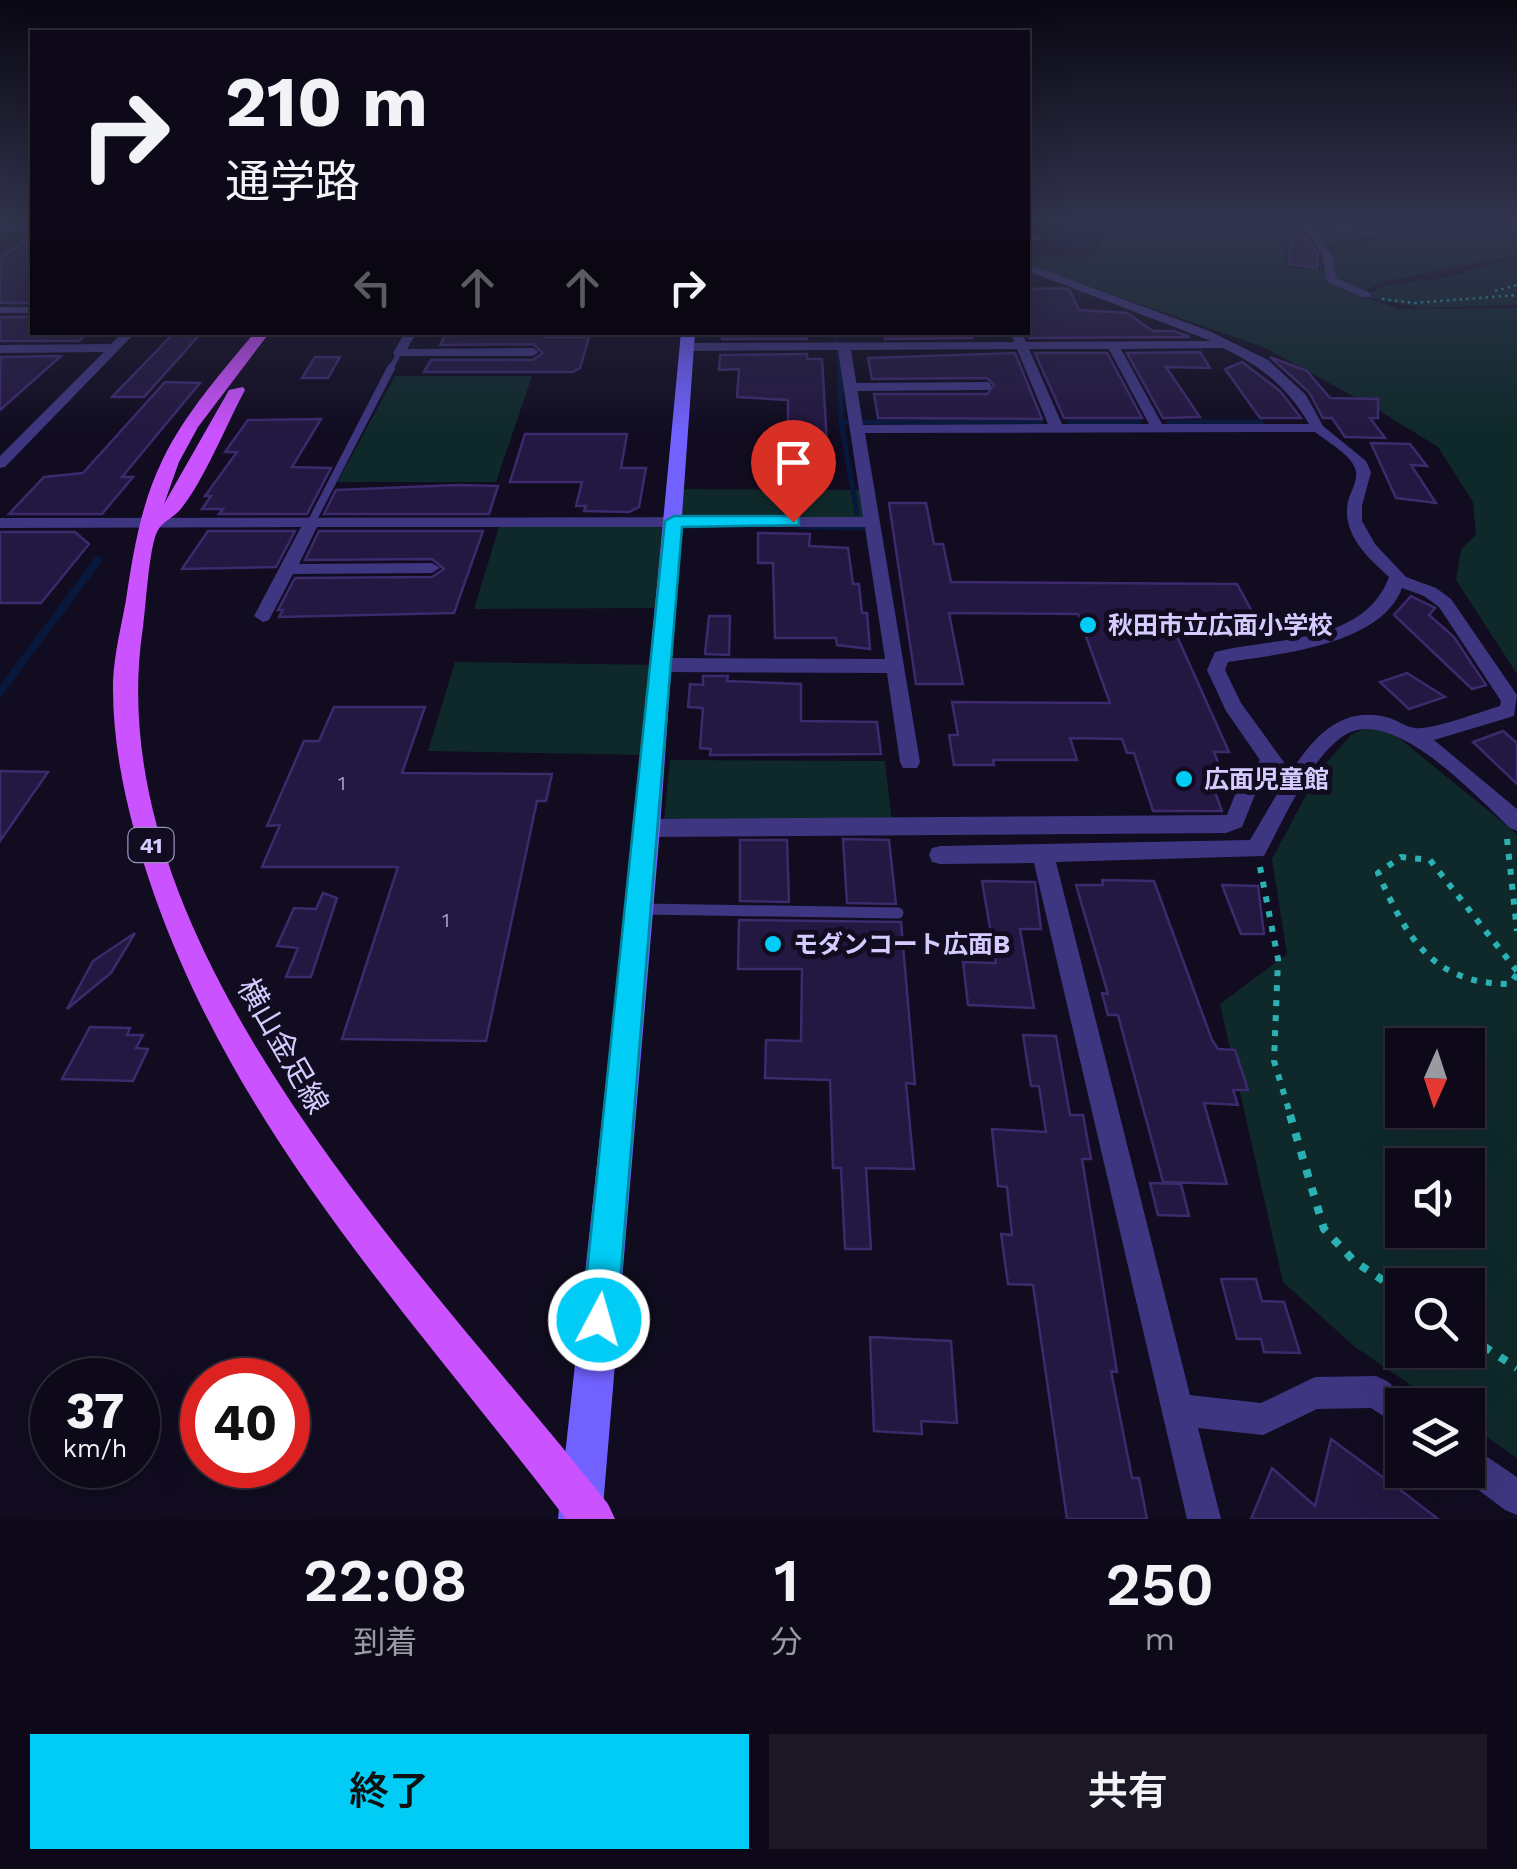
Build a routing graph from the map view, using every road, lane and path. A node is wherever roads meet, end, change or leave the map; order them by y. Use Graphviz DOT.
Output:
graph roads {
  1 [pos="1093,293"];
  2 [pos="1364,293"];
  3 [pos="1486,293"];
  4 [pos="1367,294"];
  5 [pos="0,310"];
  6 [pos="30,310"];
  7 [pos="127,335"];
  8 [pos="261,335"];
  9 [pos="278,335"];
  10 [pos="409,335"];
  11 [pos="1017,335"];
  12 [pos="688,340"];
  13 [pos="927,340"];
  14 [pos="1113,345"];
  15 [pos="1229,345"];
  16 [pos="1022,347"];
  17 [pos="115,348"];
  18 [pos="844,348"];
  19 [pos="0,349"];
  20 [pos="399,352"];
  21 [pos="533,352"];
  22 [pos="987,386"];
  23 [pos="852,387"];
  24 [pos="859,424"];
  25 [pos="1318,428"];
  26 [pos="1058,429"];
  27 [pos="1158,429"];
  28 [pos="0,464"];
  29 [pos="872,522"];
  30 [pos="0,523"];
  31 [pos="153,524"];
  32 [pos="310,524"];
  33 [pos="674,524"];
  34 [pos="432,568"];
  35 [pos="288,569"];
  36 [pos="1398,580"];
  37 [pos="262,616"];
  38 [pos="662,665"];
  39 [pos="893,666"];
  40 [pos="1414,738"];
  41 [pos="1270,760"];
  42 [pos="910,762"];
  43 [pos="1290,789"];
  44 [pos="1511,816"];
  45 [pos="647,828"];
  46 [pos="1256,849"];
  47 [pos="1043,854"];
  48 [pos="940,855"];
  49 [pos="639,909"];
  50 [pos="898,913"];
  51 [pos="1517,931"];
  52 [pos="1517,972"];
  53 [pos="1385,1282"];
  54 [pos="1485,1347"];
  55 [pos="1517,1368"];
  56 [pos="1385,1399"];
  57 [pos="1178,1410"];
  58 [pos="1485,1474"];
  59 [pos="1517,1498"];
  60 [pos="585,1514"];
  61 [pos="1204,1519"];
  1 -- 15 [label="street"];
  2 -- 4 [label="street"];
  3 -- 4 [label="path"];
  5 -- 6 [label="street"];
  7 -- 17 [label="street"];
  8 -- 31 [label="main road, 横山金足線 / 41"];
  9 -- 31 [label="main road, 横山金足線 / 41"];
  10 -- 20 [label="street"];
  11 -- 16 [label="street"];
  12 -- 18 [label="street"];
  12 -- 33 [label="street"];
  13 -- 16 [label="street"];
  13 -- 18 [label="street"];
  14 -- 15 [label="street"];
  14 -- 16 [label="street"];
  14 -- 27 [label="street"];
  15 -- 25 [label="street"];
  16 -- 26 [label="street"];
  17 -- 19 [label="street"];
  17 -- 28 [label="street"];
  18 -- 23 [label="street"];
  20 -- 21 [label="street"];
  20 -- 32 [label="lane"];
  22 -- 23 [label="lane"];
  23 -- 24 [label="street"];
  24 -- 26 [label="street"];
  24 -- 29 [label="street"];
  25 -- 27 [label="street"];
  25 -- 36 [label="street"];
  26 -- 27 [label="street"];
  29 -- 33 [label="street"];
  29 -- 39 [label="street"];
  30 -- 31 [label="street"];
  31 -- 32 [label="street"];
  31 -- 60 [label="main road, 横山金足線 / 41"];
  32 -- 33 [label="street"];
  32 -- 35 [label="street"];
  33 -- 38 [label="street"];
  34 -- 35 [label="street"];
  35 -- 37 [label="street"];
  36 -- 40 [label="street"];
  36 -- 41 [label="street"];
  38 -- 39 [label="street"];
  38 -- 45 [label="street"];
  39 -- 42 [label="street"];
  40 -- 43 [label="street"];
  40 -- 44 [label="street"];
  41 -- 43 [label="street"];
  41 -- 45 [label="street"];
  43 -- 46 [label="street"];
  44 -- 51 [label="path"];
  45 -- 49 [label="street"];
  46 -- 47 [label="street"];
  46 -- 53 [label="path"];
  47 -- 48 [label="street"];
  47 -- 57 [label="street"];
  49 -- 50 [label="lane"];
  49 -- 60 [label="street"];
  52 -- 52 [label="path"];
  54 -- 55 [label="path"];
  56 -- 57 [label="street"];
  57 -- 61 [label="street"];
  58 -- 59 [label="street"];
}
